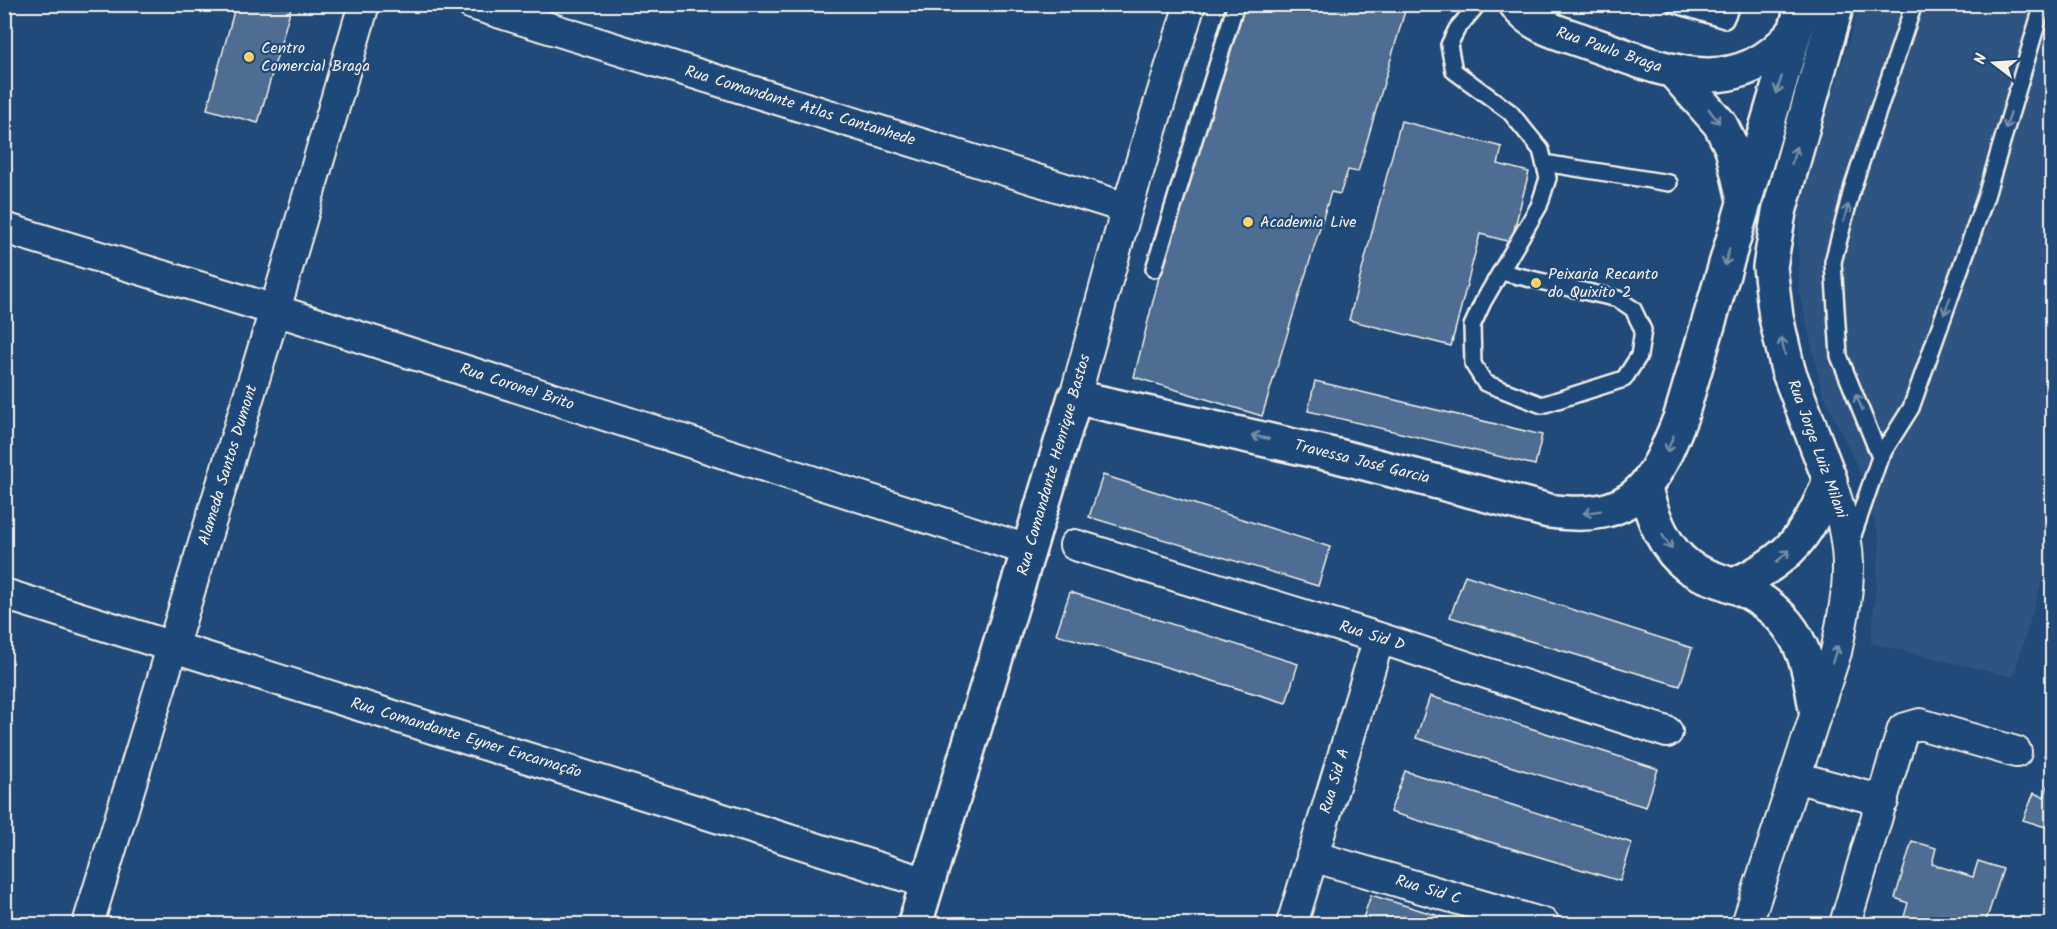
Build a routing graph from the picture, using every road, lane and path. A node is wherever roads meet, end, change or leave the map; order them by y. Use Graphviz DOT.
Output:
graph roads {
  1 [pos="364,4"];
  2 [pos="472,4"];
  3 [pos="1190,4"];
  4 [pos="1236,4"];
  5 [pos="1478,4"];
  6 [pos="1516,4"];
  7 [pos="1674,4"];
  8 [pos="1732,4"];
  9 [pos="1837,4"];
  10 [pos="1914,4"];
  11 [pos="2043,4"];
  12 [pos="1549,16"];
  13 [pos="1800,17"];
  14 [pos="1675,73"];
  15 [pos="1544,164"];
  16 [pos="1669,183"];
  17 [pos="1744,201"];
  18 [pos="1127,208"];
  19 [pos="4,228"];
  20 [pos="1154,269"];
  21 [pos="1501,272"];
  22 [pos="275,310"];
  23 [pos="1075,397"];
  24 [pos="1880,457"];
  25 [pos="1830,480"];
  26 [pos="1645,489"];
  27 [pos="1075,545"];
  28 [pos="1848,549"];
  29 [pos="1028,550"];
  30 [pos="1734,585"];
  31 [pos="4,594"];
  32 [pos="1379,638"];
  33 [pos="174,646"];
  34 [pos="1815,709"];
  35 [pos="1667,732"];
  36 [pos="2016,752"];
  37 [pos="1795,777"];
  38 [pos="1883,801"];
  39 [pos="1312,856"];
  40 [pos="927,883"];
  41 [pos="88,924"];
  42 [pos="915,924"];
  43 [pos="1292,924"];
  44 [pos="1544,924"];
  45 [pos="1747,924"];
  46 [pos="1845,924"];
  1 -- 22 [label="street, Alameda Santos Dumont"];
  2 -- 18 [label="street, Rua Comandante Atlas Cantanhede"];
  3 -- 18 [label="street, Rua Comandante Henrique Bastos"];
  4 -- 20 [label="lane"];
  5 -- 15 [label="lane"];
  6 -- 12 [label="street, Rua Paulo Braga"];
  7 -- 8 [label="lane"];
  25 -- 9 [label="street, Rua Jorge Luiz Milani, one-way"];
  24 -- 10 [label="lane, one-way"];
  11 -- 24 [label="lane, one-way"];
  12 -- 14 [label="street, Rua Paulo Braga"];
  13 -- 14 [label="street, Rua Paulo Braga"];
  13 -- 17 [label="street, one-way"];
  14 -- 17 [label="street, Rua Paulo Braga, one-way"];
  15 -- 16 [label="lane"];
  15 -- 21 [label="lane"];
  17 -- 26 [label="street, one-way"];
  18 -- 23 [label="street, Rua Comandante Henrique Bastos"];
  19 -- 22 [label="street, Rua Coronel Brito"];
  21 -- 21 [label="lane"];
  22 -- 29 [label="street, Rua Coronel Brito"];
  22 -- 33 [label="street, Alameda Santos Dumont"];
  26 -- 23 [label="street, Travessa José Garcia, one-way"];
  23 -- 29 [label="street, Rua Comandante Henrique Bastos"];
  24 -- 28 [label="lane"];
  25 -- 28 [label="street, Rua Jorge Luiz Milani"];
  30 -- 25 [label="street, one-way"];
  26 -- 30 [label="street, one-way"];
  27 -- 32 [label="street, Rua Sid D"];
  34 -- 28 [label="street, Rua Jorge Luiz Milani, one-way"];
  29 -- 40 [label="street, Rua Comandante Henrique Bastos"];
  30 -- 34 [label="street"];
  31 -- 33 [label="street, Rua Comandante Eyner Encarnação"];
  32 -- 35 [label="street, Rua Sid D"];
  32 -- 39 [label="street, Rua Sid A"];
  33 -- 40 [label="street, Rua Comandante Eyner Encarnação"];
  33 -- 41 [label="street, Alameda Santos Dumont"];
  34 -- 37 [label="street, Rua Jorge Luiz Milani"];
  36 -- 38 [label="street"];
  37 -- 38 [label="street"];
  37 -- 45 [label="street, Rua Jorge Luiz Milani"];
  38 -- 46 [label="street"];
  39 -- 43 [label="street, Rua Sid A"];
  39 -- 44 [label="street, Rua Sid C"];
  40 -- 42 [label="street, Rua Comandante Henrique Bastos"];
}
